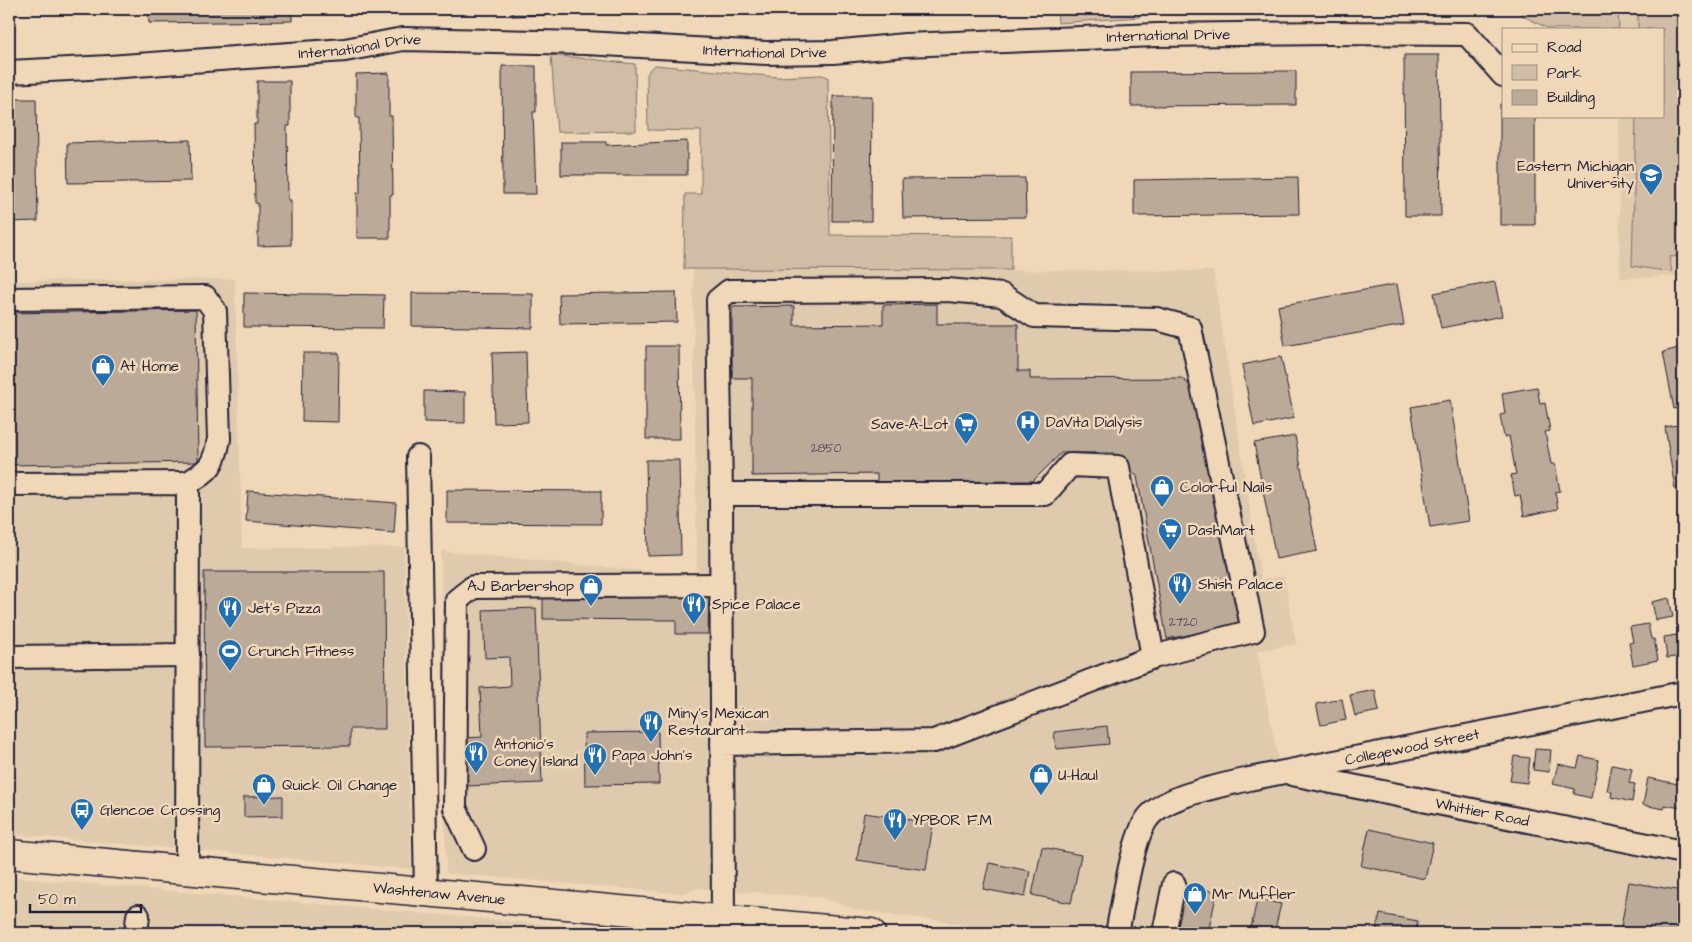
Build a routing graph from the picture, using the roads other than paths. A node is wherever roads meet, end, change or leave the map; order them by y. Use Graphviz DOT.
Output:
graph roads {
  1 [pos="9,72"];
  2 [pos="1502,74"];
  3 [pos="9,299"];
  4 [pos="418,457"];
  5 [pos="188,483"];
  6 [pos="9,484"];
  7 [pos="721,494"];
  8 [pos="721,585"];
  9 [pos="188,656"];
  10 [pos="9,657"];
  11 [pos="1153,658"];
  12 [pos="1683,693"];
  13 [pos="722,744"];
  14 [pos="1282,772"];
  15 [pos="474,849"];
  16 [pos="1683,852"];
  17 [pos="9,854"];
  18 [pos="187,872"];
  19 [pos="1174,884"];
  20 [pos="426,892"];
  21 [pos="723,918"];
  22 [pos="871,933"];
  23 [pos="1117,933"];
  24 [pos="1164,933"];
  1 -- 2 [label="street, International Drive"];
  3 -- 5 [label="street"];
  4 -- 20 [label="street"];
  5 -- 6 [label="street"];
  5 -- 9 [label="street"];
  7 -- 8 [label="street"];
  7 -- 11 [label="street"];
  7 -- 11 [label="street"];
  8 -- 13 [label="street"];
  8 -- 15 [label="street"];
  9 -- 10 [label="street"];
  9 -- 18 [label="street"];
  11 -- 13 [label="street"];
  12 -- 14 [label="street, Collegewood Street"];
  13 -- 21 [label="street"];
  14 -- 16 [label="street, Whittier Road"];
  14 -- 23 [label="street, Collegewood Street"];
  17 -- 18 [label="main road, Washtenaw Avenue"];
  18 -- 20 [label="main road, Washtenaw Avenue"];
  19 -- 24 [label="street"];
  20 -- 21 [label="main road, Washtenaw Avenue"];
  21 -- 22 [label="main road, Washtenaw Avenue"];
}
